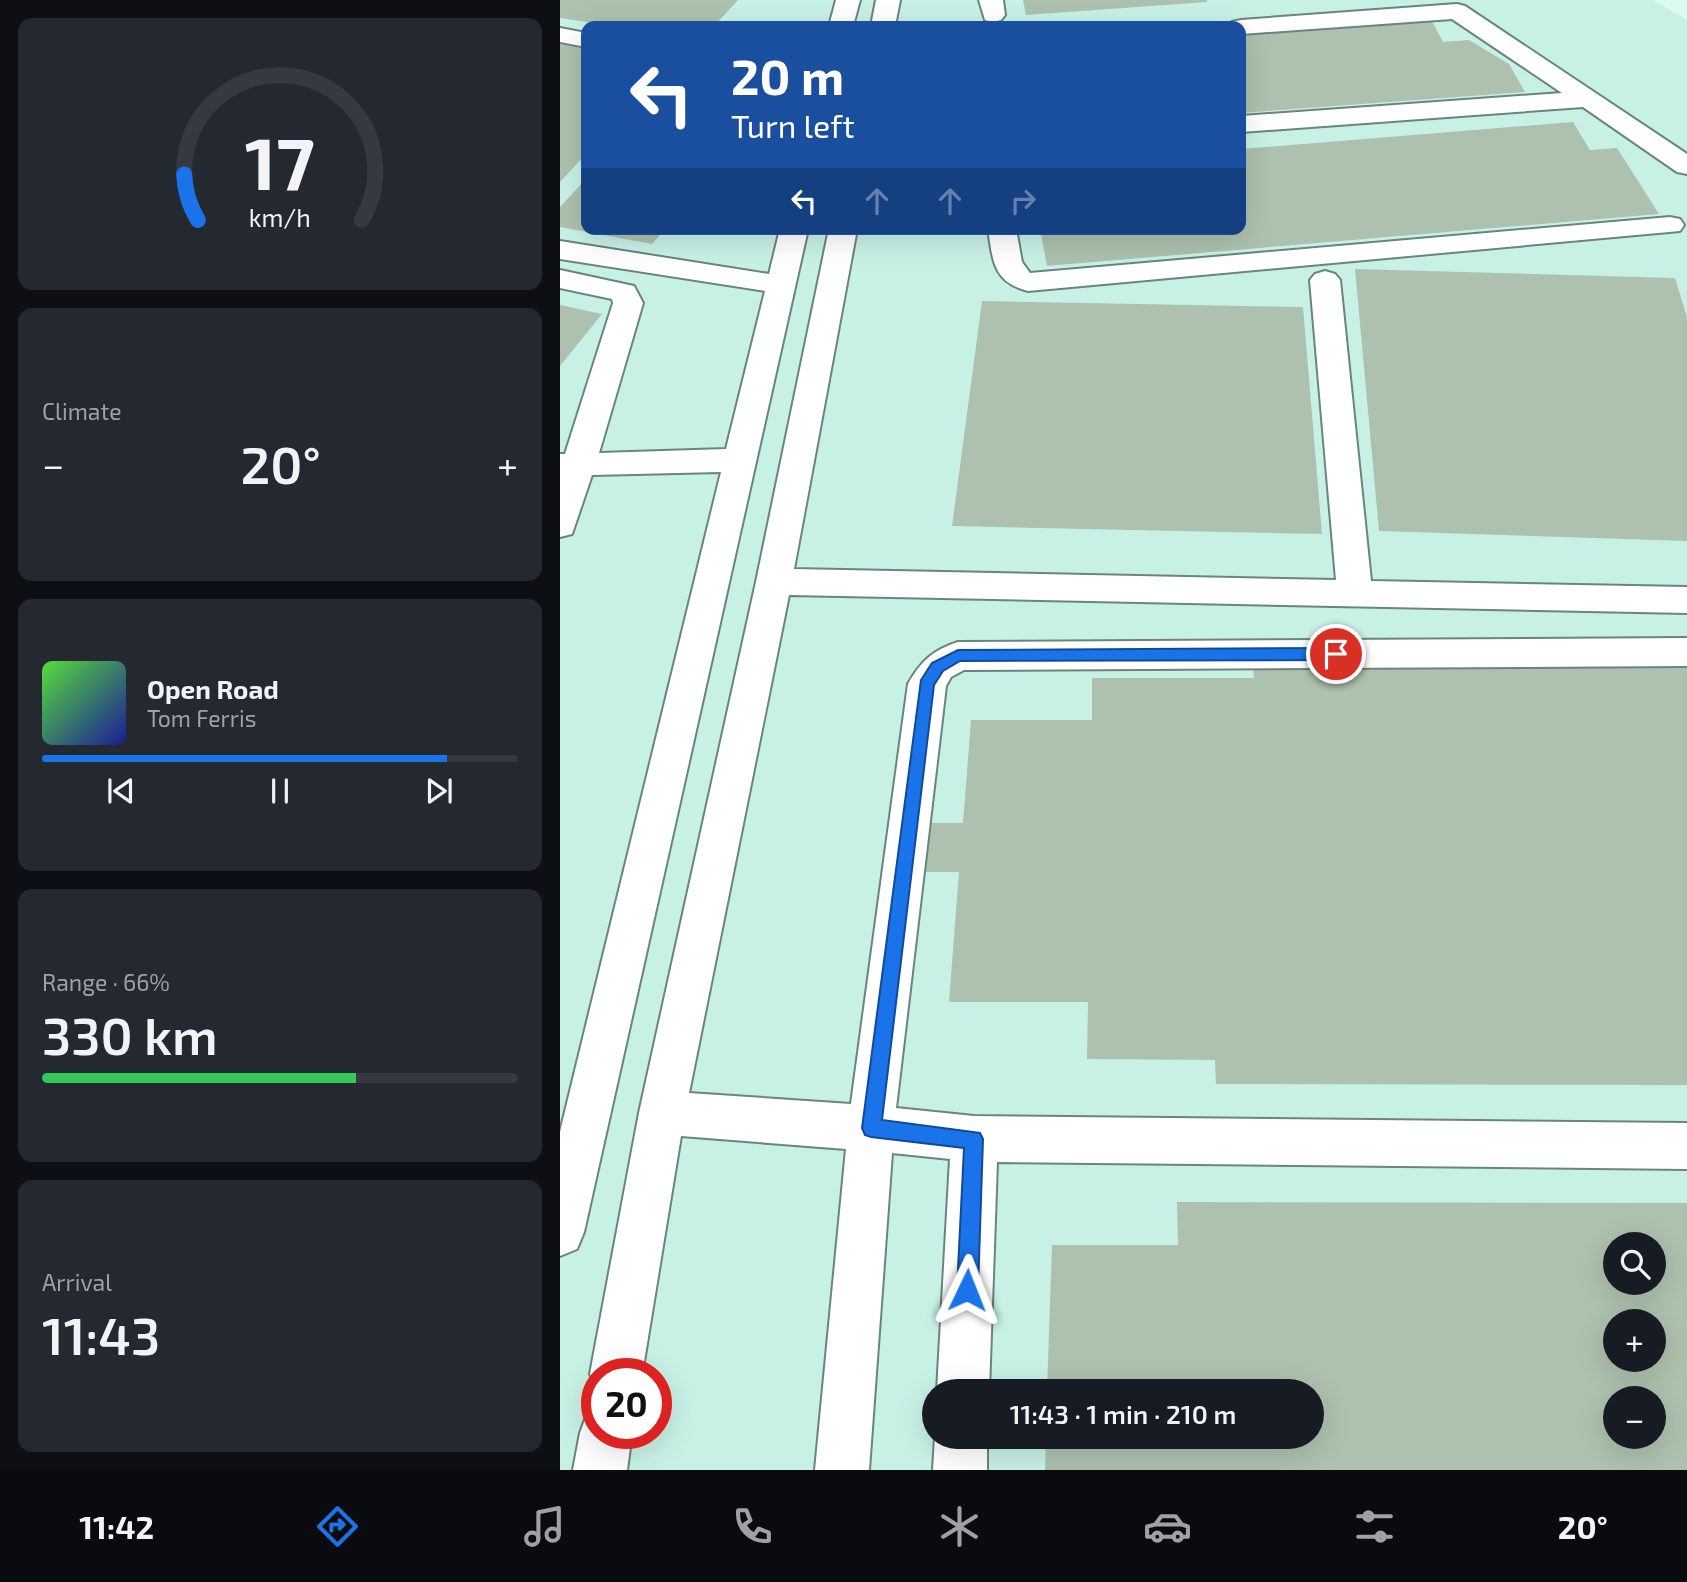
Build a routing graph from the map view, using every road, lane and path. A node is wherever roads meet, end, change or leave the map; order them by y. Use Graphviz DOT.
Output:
graph roads {
  1 [pos="848,0"];
  2 [pos="888,0"];
  3 [pos="843,21"];
  4 [pos="884,21"];
  5 [pos="1246,27"];
  6 [pos="560,36"];
  7 [pos="581,39"];
  8 [pos="1588,99"];
  9 [pos="1246,124"];
  10 [pos="1687,166"];
  11 [pos="1670,225"];
  12 [pos="793,235"];
  13 [pos="842,235"];
  14 [pos="1003,235"];
  15 [pos="560,250"];
  16 [pos="560,279"];
  17 [pos="1325,280"];
  18 [pos="781,285"];
  19 [pos="740,460"];
  20 [pos="570,465"];
  21 [pos="560,525"];
  22 [pos="774,582"];
  23 [pos="1355,594"];
  24 [pos="1687,600"];
  25 [pos="1687,652"];
  26 [pos="662,1113"];
  27 [pos="871,1128"];
  28 [pos="974,1139"];
  29 [pos="1687,1146"];
  30 [pos="560,1232"];
  31 [pos="620,1358"];
  32 [pos="964,1379"];
  33 [pos="603,1449"];
  34 [pos="961,1449"];
  35 [pos="600,1470"];
  36 [pos="842,1470"];
  37 [pos="960,1470"];
  1 -- 3 [label="street"];
  2 -- 4 [label="street"];
  5 -- 8 [label="street"];
  6 -- 7 [label="street"];
  8 -- 9 [label="street"];
  8 -- 10 [label="street"];
  11 -- 14 [label="street"];
  12 -- 18 [label="street"];
  13 -- 22 [label="street"];
  15 -- 18 [label="street"];
  16 -- 20 [label="street"];
  17 -- 23 [label="street"];
  18 -- 19 [label="street"];
  19 -- 20 [label="street"];
  19 -- 30 [label="street"];
  20 -- 21 [label="street"];
  22 -- 23 [label="street"];
  22 -- 26 [label="street"];
  23 -- 24 [label="street"];
  25 -- 27 [label="street"];
  26 -- 27 [label="street"];
  26 -- 31 [label="street"];
  27 -- 28 [label="street"];
  27 -- 36 [label="street"];
  28 -- 29 [label="street"];
  28 -- 32 [label="street"];
  33 -- 35 [label="street"];
  34 -- 37 [label="street"];
}
